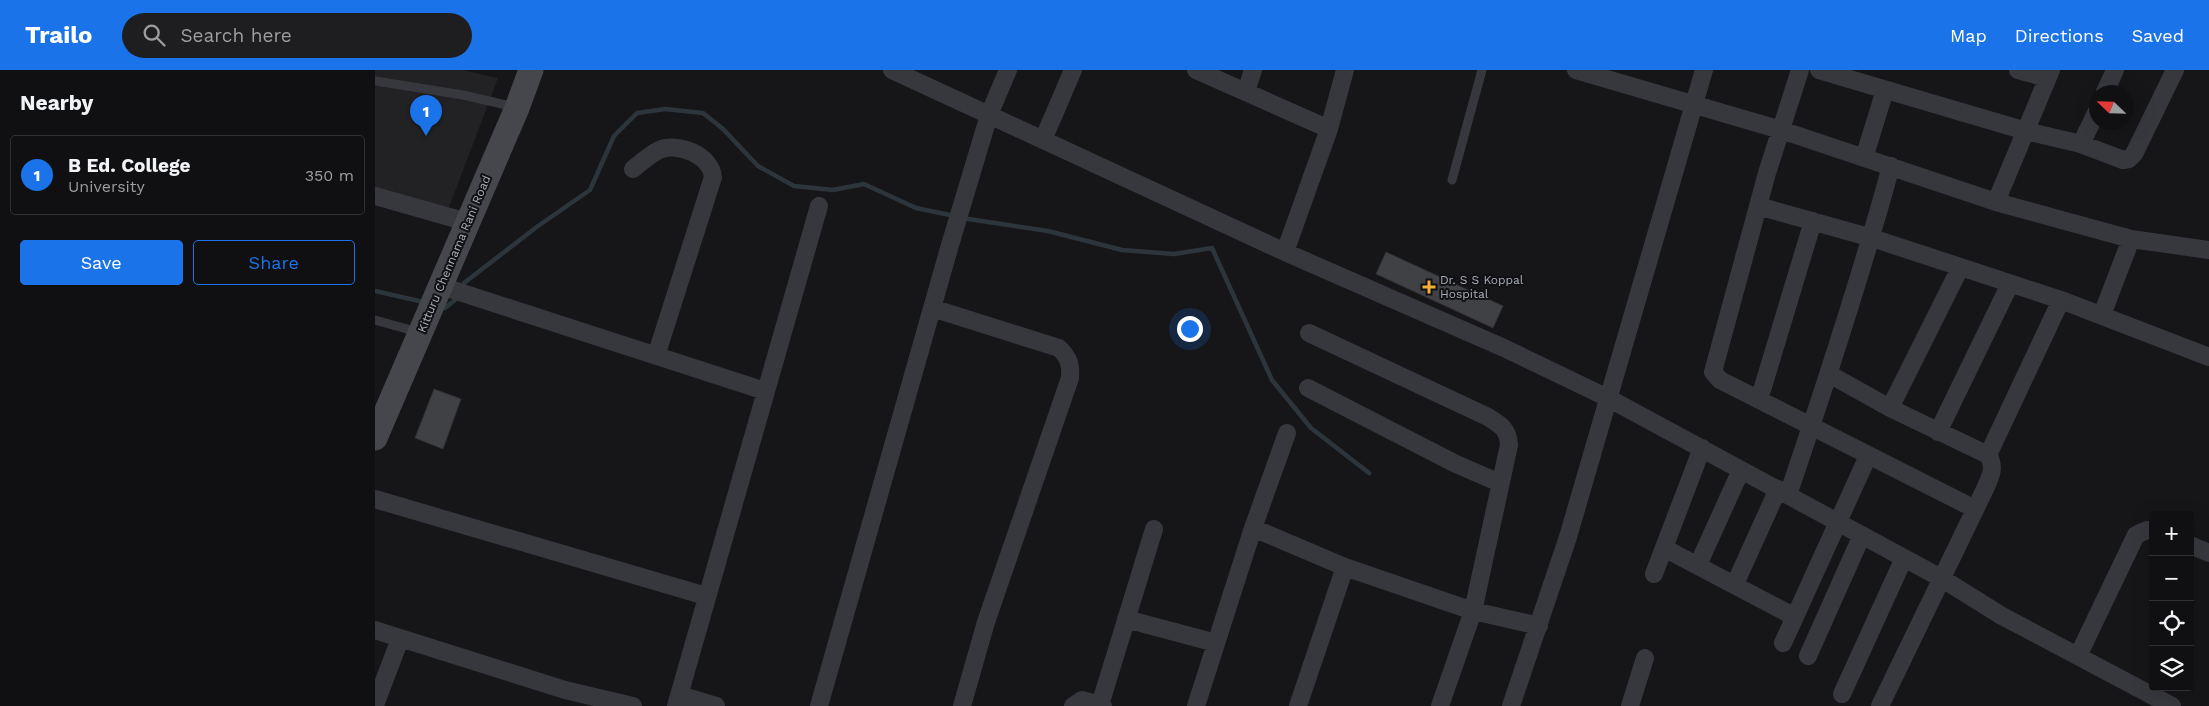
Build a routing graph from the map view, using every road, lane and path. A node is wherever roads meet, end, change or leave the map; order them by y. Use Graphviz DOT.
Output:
graph roads {
  1 [pos="531,70"];
  2 [pos="1008,70"];
  3 [pos="1073,70"];
  4 [pos="1196,70"];
  5 [pos="1253,70"];
  6 [pos="1345,70"];
  7 [pos="1482,70"];
  8 [pos="1576,70"];
  9 [pos="1704,70"];
  10 [pos="1800,70"];
  11 [pos="1819,70"];
  12 [pos="2018,70"];
  13 [pos="2115,70"];
  14 [pos="2175,70"];
  15 [pos="900,72"];
  16 [pos="2049,74"];
  17 [pos="1607,75"];
  18 [pos="375,81"];
  19 [pos="2108,85"];
  20 [pos="1885,90"];
  21 [pos="1246,92"];
  22 [pos="1694,105"];
  23 [pos="517,108"];
  24 [pos="989,115"];
  25 [pos="2089,128"];
  26 [pos="1329,129"];
  27 [pos="1781,130"];
  28 [pos="2026,132"];
  29 [pos="1043,140"];
  30 [pos="2081,144"];
  31 [pos="1864,158"];
  32 [pos="1891,166"];
  33 [pos="633,169"];
  34 [pos="1452,180"];
  35 [pos="375,196"];
  36 [pos="1996,202"];
  37 [pos="819,206"];
  38 [pos="1758,206"];
  39 [pos="467,222"];
  40 [pos="1813,222"];
  41 [pos="1872,238"];
  42 [pos="2131,239"];
  43 [pos="2209,250"];
  44 [pos="1285,252"];
  45 [pos="1960,268"];
  46 [pos="2010,284"];
  47 [pos="441,286"];
  48 [pos="2061,300"];
  49 [pos="932,308"];
  50 [pos="2102,315"];
  51 [pos="375,320"];
  52 [pos="421,333"];
  53 [pos="1309,333"];
  54 [pos="656,356"];
  55 [pos="2209,357"];
  56 [pos="1829,374"];
  57 [pos="1308,388"];
  58 [pos="765,391"];
  59 [pos="1607,398"];
  60 [pos="1759,400"];
  61 [pos="1890,408"];
  62 [pos="1811,428"];
  63 [pos="1938,432"];
  64 [pos="1287,433"];
  65 [pos="375,438"];
  66 [pos="1702,448"];
  67 [pos="1989,455"];
  68 [pos="1868,456"];
  69 [pos="1741,470"];
  70 [pos="1500,483"];
  71 [pos="1783,492"];
  72 [pos="375,499"];
  73 [pos="1975,509"];
  74 [pos="1837,521"];
  75 [pos="1253,528"];
  76 [pos="1154,529"];
  77 [pos="2149,530"];
  78 [pos="1863,535"];
  79 [pos="2194,547"];
  80 [pos="1665,548"];
  81 [pos="2209,553"];
  82 [pos="1904,558"];
  83 [pos="1698,565"];
  84 [pos="1345,567"];
  85 [pos="1654,574"];
  86 [pos="1941,578"];
  87 [pos="1735,584"];
  88 [pos="706,596"];
  89 [pos="1473,611"];
  90 [pos="1795,617"];
  91 [pos="1126,619"];
  92 [pos="1539,626"];
  93 [pos="375,630"];
  94 [pos="400,639"];
  95 [pos="1215,643"];
  96 [pos="1783,643"];
  97 [pos="1808,656"];
  98 [pos="2078,656"];
  99 [pos="1645,658"];
  100 [pos="1842,694"];
  101 [pos="563,698"];
  102 [pos="677,701"];
  103 [pos="375,704"];
  104 [pos="633,706"];
  105 [pos="716,706"];
  106 [pos="819,706"];
  107 [pos="961,706"];
  108 [pos="1073,706"];
  109 [pos="1101,706"];
  110 [pos="1196,706"];
  111 [pos="1298,706"];
  112 [pos="1440,706"];
  113 [pos="1511,706"];
  114 [pos="1630,706"];
  115 [pos="1880,706"];
  116 [pos="2173,706"];
  1 -- 23 [label="street, Kitturu Chennama Rani Road"];
  2 -- 24 [label="street"];
  3 -- 29 [label="street"];
  4 -- 21 [label="street"];
  5 -- 21 [label="street"];
  6 -- 26 [label="street"];
  7 -- 34 [label="lane"];
  8 -- 17 [label="street"];
  9 -- 22 [label="street"];
  10 -- 27 [label="street"];
  11 -- 20 [label="street"];
  12 -- 16 [label="street"];
  13 -- 19 [label="street"];
  14 -- 30 [label="street"];
  15 -- 24 [label="street"];
  16 -- 28 [label="street"];
  17 -- 22 [label="street"];
  18 -- 23 [label="lane"];
  20 -- 28 [label="street"];
  20 -- 31 [label="street"];
  21 -- 26 [label="street"];
  22 -- 27 [label="street"];
  22 -- 59 [label="street"];
  23 -- 39 [label="street, Kitturu Chennama Rani Road"];
  24 -- 29 [label="street"];
  24 -- 49 [label="street"];
  25 -- 30 [label="street"];
  26 -- 44 [label="street"];
  27 -- 31 [label="street"];
  27 -- 38 [label="street"];
  28 -- 30 [label="street"];
  28 -- 36 [label="street"];
  29 -- 44 [label="street"];
  31 -- 32 [label="street"];
  32 -- 36 [label="street"];
  32 -- 41 [label="street"];
  33 -- 54 [label="street"];
  35 -- 39 [label="street"];
  36 -- 42 [label="street"];
  37 -- 58 [label="street"];
  38 -- 40 [label="street"];
  38 -- 60 [label="street"];
  39 -- 47 [label="street, Kitturu Chennama Rani Road"];
  40 -- 41 [label="street"];
  40 -- 60 [label="street"];
  41 -- 45 [label="street"];
  41 -- 56 [label="street"];
  42 -- 43 [label="street"];
  42 -- 50 [label="street"];
  44 -- 59 [label="street"];
  45 -- 46 [label="street"];
  45 -- 61 [label="street"];
  46 -- 48 [label="street"];
  46 -- 63 [label="street"];
  47 -- 52 [label="street, Kitturu Chennama Rani Road"];
  47 -- 54 [label="street"];
  48 -- 50 [label="street"];
  48 -- 67 [label="street"];
  49 -- 106 [label="street"];
  49 -- 107 [label="street"];
  50 -- 55 [label="street"];
  51 -- 52 [label="lane"];
  52 -- 65 [label="street, Kitturu Chennama Rani Road"];
  53 -- 70 [label="street"];
  54 -- 58 [label="street"];
  56 -- 61 [label="street"];
  56 -- 62 [label="street"];
  57 -- 70 [label="street"];
  58 -- 88 [label="street"];
  59 -- 66 [label="street"];
  59 -- 92 [label="street"];
  60 -- 62 [label="street"];
  61 -- 63 [label="street"];
  62 -- 68 [label="street"];
  62 -- 71 [label="street"];
  63 -- 67 [label="street"];
  64 -- 75 [label="street"];
  66 -- 69 [label="street"];
  66 -- 80 [label="street"];
  67 -- 73 [label="street"];
  68 -- 73 [label="street"];
  68 -- 74 [label="street"];
  69 -- 71 [label="street"];
  69 -- 83 [label="street"];
  70 -- 89 [label="street"];
  71 -- 74 [label="street"];
  71 -- 87 [label="street"];
  72 -- 88 [label="street"];
  73 -- 86 [label="street"];
  74 -- 78 [label="street"];
  74 -- 90 [label="street"];
  75 -- 84 [label="street"];
  75 -- 95 [label="street"];
  76 -- 91 [label="street"];
  77 -- 98 [label="street"];
  78 -- 82 [label="street"];
  78 -- 97 [label="street"];
  79 -- 81 [label="street"];
  80 -- 83 [label="street"];
  80 -- 85 [label="street"];
  82 -- 86 [label="street"];
  82 -- 100 [label="street"];
  83 -- 87 [label="street"];
  84 -- 89 [label="street"];
  84 -- 111 [label="street"];
  86 -- 98 [label="street"];
  86 -- 115 [label="street"];
  87 -- 90 [label="street"];
  88 -- 102 [label="street"];
  89 -- 92 [label="street"];
  89 -- 112 [label="street"];
  90 -- 96 [label="street"];
  91 -- 95 [label="street"];
  91 -- 109 [label="street"];
  92 -- 113 [label="street"];
  93 -- 94 [label="street"];
  94 -- 101 [label="street"];
  94 -- 103 [label="street"];
  95 -- 110 [label="street"];
  98 -- 116 [label="street"];
  99 -- 114 [label="street"];
  101 -- 104 [label="street"];
  102 -- 105 [label="street"];
  108 -- 109 [label="street"];
}
